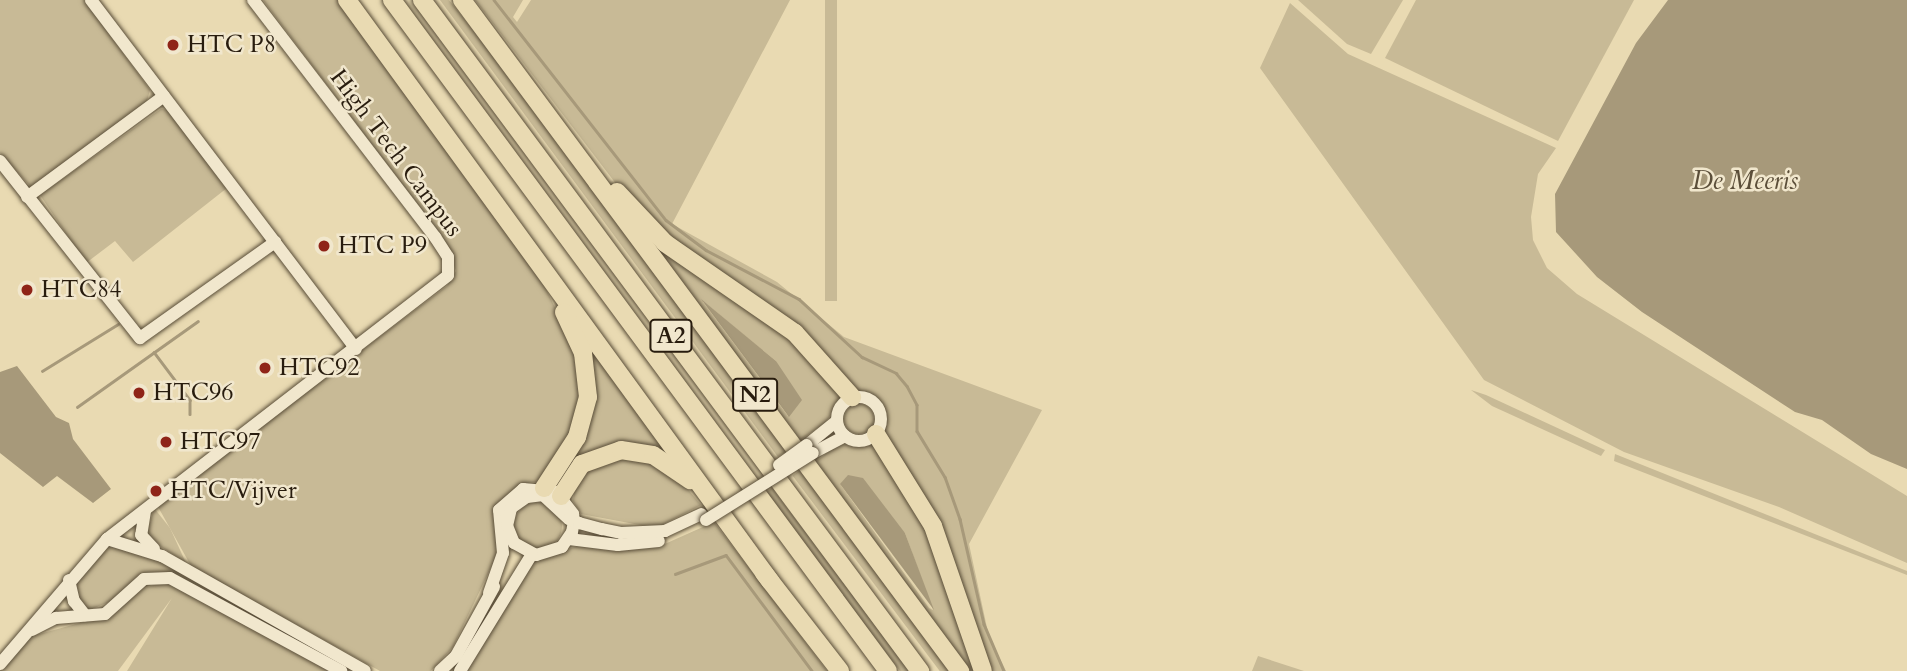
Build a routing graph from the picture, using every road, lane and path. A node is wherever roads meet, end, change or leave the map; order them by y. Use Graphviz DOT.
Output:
graph roads {
  1 [pos="91,0"];
  2 [pos="253,0"];
  3 [pos="347,0"];
  4 [pos="392,0"];
  5 [pos="422,0"];
  6 [pos="462,0"];
  7 [pos="164,96"];
  8 [pos="551,120"];
  9 [pos="0,161"];
  10 [pos="27,197"];
  11 [pos="518,235"];
  12 [pos="275,242"];
  13 [pos="356,349"];
  14 [pos="852,397"];
  15 [pos="837,421"];
  16 [pos="876,434"];
  17 [pos="845,436"];
  18 [pos="810,449"];
  19 [pos="541,491"];
  20 [pos="561,496"];
  21 [pos="145,510"];
  22 [pos="704,517"];
  23 [pos="574,521"];
  24 [pos="107,539"];
  25 [pos="569,539"];
  26 [pos="508,543"];
  27 [pos="531,554"];
  28 [pos="162,556"];
  29 [pos="69,580"];
  30 [pos="771,582"];
  31 [pos="85,615"];
  32 [pos="26,633"];
  33 [pos="1,662"];
  34 [pos="341,671"];
  35 [pos="365,671"];
  36 [pos="440,671"];
  37 [pos="460,671"];
  38 [pos="840,671"];
  39 [pos="888,671"];
  40 [pos="920,671"];
  41 [pos="960,671"];
  42 [pos="983,671"];
  1 -- 7 [label="street"];
  2 -- 13 [label="street, High Tech Campus"];
  3 -- 11 [label="highway"];
  4 -- 39 [label="highway, A2"];
  5 -- 40 [label="highway, A2"];
  6 -- 8 [label="highway, N2"];
  7 -- 10 [label="street"];
  7 -- 12 [label="street"];
  8 -- 14 [label="highway, N2"];
  8 -- 41 [label="highway, N2"];
  9 -- 10 [label="street"];
  10 -- 12 [label="street"];
  11 -- 19 [label="highway"];
  11 -- 30 [label="highway"];
  12 -- 13 [label="street"];
  13 -- 21 [label="street, High Tech Campus"];
  14 -- 15 [label="street"];
  14 -- 16 [label="street"];
  15 -- 17 [label="street"];
  15 -- 18 [label="street"];
  16 -- 17 [label="street"];
  16 -- 42 [label="highway"];
  17 -- 18 [label="street"];
  18 -- 22 [label="street, bridge"];
  19 -- 20 [label="street"];
  19 -- 23 [label="street"];
  19 -- 26 [label="street"];
  20 -- 23 [label="street"];
  20 -- 30 [label="highway"];
  21 -- 24 [label="street, High Tech Campus"];
  21 -- 28 [label="street"];
  22 -- 23 [label="street"];
  22 -- 25 [label="street"];
  23 -- 25 [label="street"];
  24 -- 28 [label="street"];
  24 -- 29 [label="street, High Tech Campus"];
  25 -- 27 [label="street"];
  26 -- 27 [label="street"];
  26 -- 36 [label="street"];
  27 -- 37 [label="street"];
  28 -- 35 [label="street"];
  29 -- 31 [label="street"];
  29 -- 32 [label="street, High Tech Campus"];
  30 -- 38 [label="highway"];
  31 -- 32 [label="street, High Tech Campus"];
  31 -- 34 [label="street, High Tech Campus"];
  32 -- 33 [label="street, High Tech Campus"];
}
